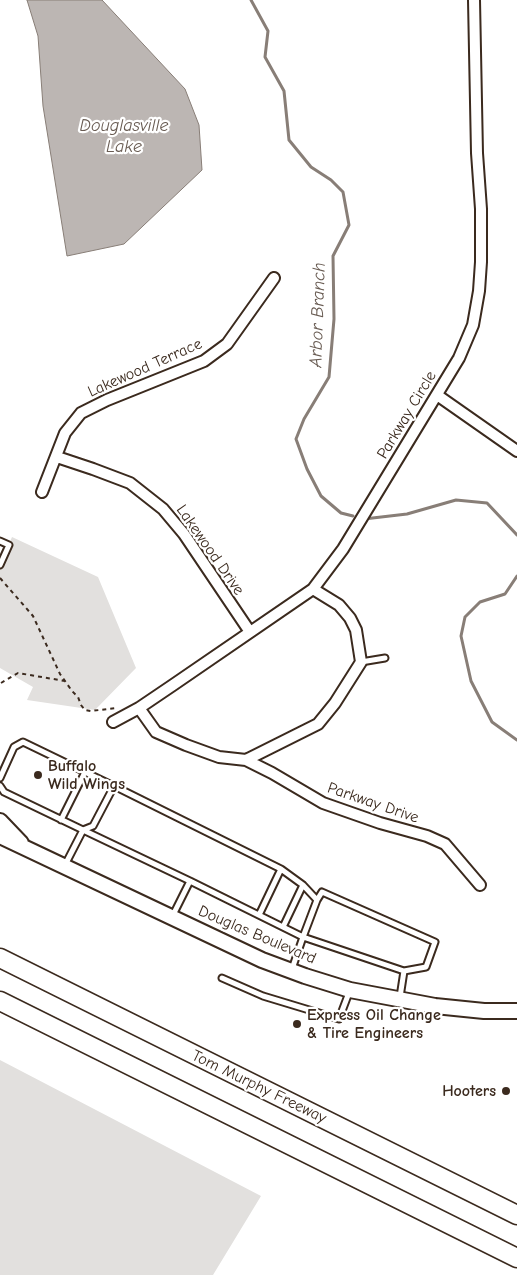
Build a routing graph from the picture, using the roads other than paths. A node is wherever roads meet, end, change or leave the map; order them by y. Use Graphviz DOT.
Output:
graph roads {
  1 [pos="474,0"];
  2 [pos="274,278"];
  3 [pos="437,395"];
  4 [pos="517,450"];
  5 [pos="56,457"];
  6 [pos="42,492"];
  7 [pos="0,541"];
  8 [pos="0,565"];
  9 [pos="313,589"];
  10 [pos="250,632"];
  11 [pos="385,658"];
  12 [pos="361,662"];
  13 [pos="135,710"];
  14 [pos="113,722"];
  15 [pos="246,760"];
  16 [pos="84,772"];
  17 [pos="0,778"];
  18 [pos="0,786"];
  19 [pos="114,786"];
  20 [pos="60,820"];
  21 [pos="0,821"];
  22 [pos="83,830"];
  23 [pos="0,836"];
  24 [pos="27,849"];
  25 [pos="64,867"];
  26 [pos="281,869"];
  27 [pos="190,881"];
  28 [pos="304,885"];
  29 [pos="480,885"];
  30 [pos="317,900"];
  31 [pos="260,915"];
  32 [pos="172,918"];
  33 [pos="283,927"];
  34 [pos="303,937"];
  35 [pos="0,958"];
  36 [pos="291,971"];
  37 [pos="404,971"];
  38 [pos="222,978"];
  39 [pos="350,990"];
  40 [pos="400,1000"];
  41 [pos="0,1001"];
  42 [pos="517,1011"];
  43 [pos="421,1167"];
  44 [pos="517,1210"];
  45 [pos="517,1215"];
  46 [pos="517,1258"];
  1 -- 3 [label="street, Parkway Circle"];
  2 -- 5 [label="street, Lakewood Terrace"];
  3 -- 4 [label="street"];
  3 -- 9 [label="street, Parkway Circle"];
  5 -- 6 [label="street, Lakewood Terrace"];
  5 -- 10 [label="street, Lakewood Drive"];
  7 -- 8 [label="lane"];
  9 -- 10 [label="street, Parkway Circle"];
  9 -- 12 [label="street"];
  10 -- 13 [label="street, Parkway Circle"];
  11 -- 12 [label="lane"];
  12 -- 15 [label="street"];
  13 -- 14 [label="street, Parkway Circle"];
  13 -- 15 [label="street, Parkway Drive"];
  15 -- 29 [label="street, Parkway Drive"];
  16 -- 17 [label="lane"];
  16 -- 19 [label="lane"];
  16 -- 20 [label="lane"];
  18 -- 20 [label="lane"];
  19 -- 22 [label="lane"];
  19 -- 26 [label="lane"];
  20 -- 22 [label="lane"];
  21 -- 24 [label="main road"];
  22 -- 25 [label="lane"];
  22 -- 27 [label="lane"];
  23 -- 24 [label="main road, Douglas Boulevard"];
  24 -- 25 [label="main road, Douglas Boulevard"];
  25 -- 32 [label="main road, Douglas Boulevard"];
  26 -- 28 [label="lane"];
  26 -- 31 [label="lane"];
  27 -- 31 [label="lane"];
  27 -- 32 [label="lane"];
  28 -- 30 [label="lane"];
  28 -- 33 [label="lane"];
  30 -- 34 [label="lane"];
  30 -- 37 [label="lane"];
  31 -- 33 [label="lane"];
  32 -- 36 [label="main road, Douglas Boulevard"];
  33 -- 34 [label="lane"];
  34 -- 36 [label="lane"];
  34 -- 37 [label="lane"];
  35 -- 43 [label="highway, Tom Murphy Freeway"];
  36 -- 39 [label="main road, Douglas Boulevard"];
  37 -- 40 [label="lane"];
  38 -- 39 [label="lane"];
  39 -- 40 [label="main road, Douglas Boulevard"];
  40 -- 42 [label="main road, Douglas Boulevard"];
  41 -- 46 [label="highway"];
  43 -- 44 [label="highway"];
  43 -- 45 [label="highway, Tom Murphy Freeway"];
}
